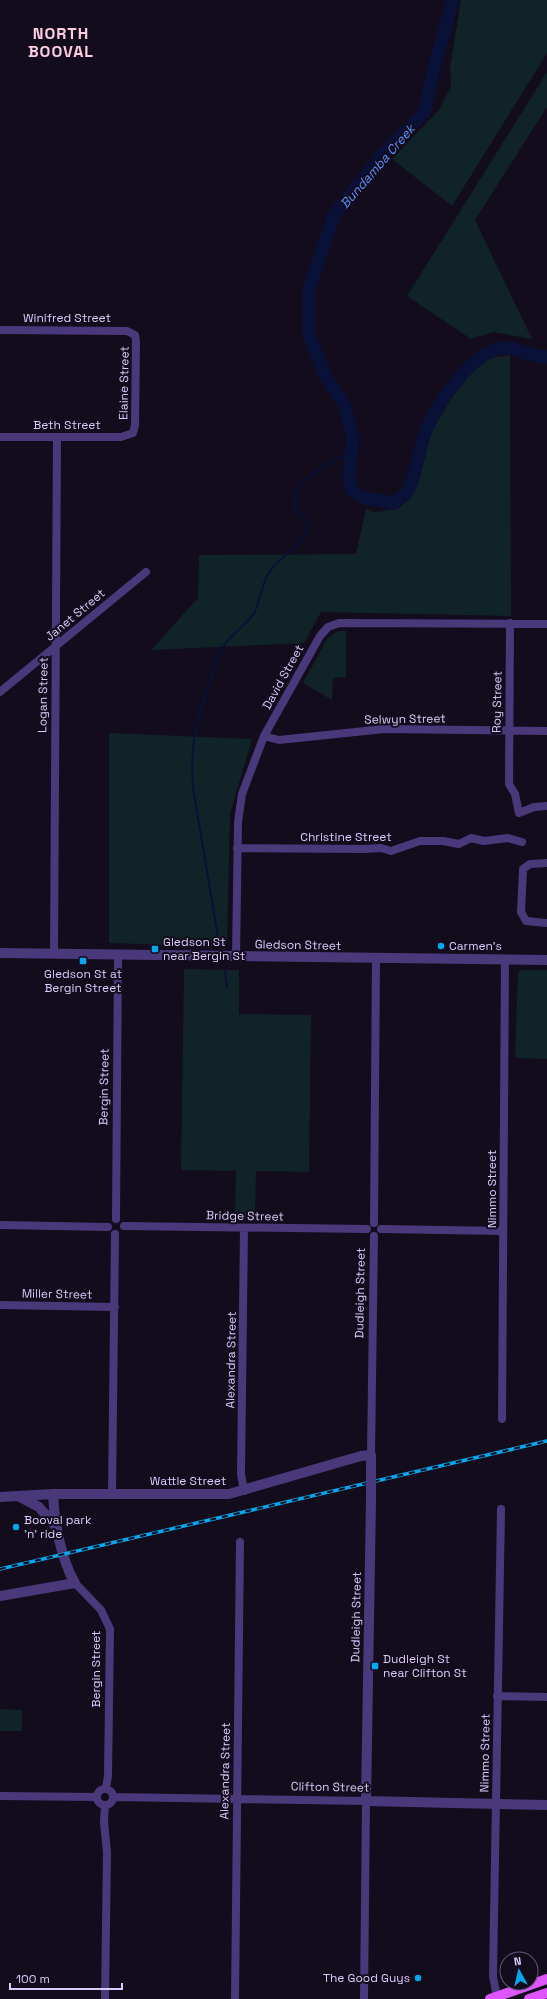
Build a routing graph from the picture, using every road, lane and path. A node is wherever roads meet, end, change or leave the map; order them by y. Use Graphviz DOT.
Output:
graph roads {
  1 [pos="0,330"];
  2 [pos="133,333"];
  3 [pos="133,433"];
  4 [pos="0,437"];
  5 [pos="57,437"];
  6 [pos="146,572"];
  7 [pos="510,623"];
  8 [pos="547,624"];
  9 [pos="56,646"];
  10 [pos="0,692"];
  11 [pos="509,731"];
  12 [pos="547,731"];
  13 [pos="264,736"];
  14 [pos="547,806"];
  15 [pos="522,842"];
  16 [pos="237,848"];
  17 [pos="547,864"];
  18 [pos="547,923"];
  19 [pos="0,953"];
  20 [pos="54,954"];
  21 [pos="118,955"];
  22 [pos="236,957"];
  23 [pos="376,959"];
  24 [pos="505,960"];
  25 [pos="547,960"];
  26 [pos="116,1219"];
  27 [pos="374,1222"];
  28 [pos="0,1225"];
  29 [pos="124,1226"];
  30 [pos="108,1227"];
  31 [pos="244,1228"];
  32 [pos="367,1229"];
  33 [pos="381,1229"];
  34 [pos="503,1231"];
  35 [pos="115,1234"];
  36 [pos="374,1236"];
  37 [pos="0,1306"];
  38 [pos="115,1307"];
  39 [pos="502,1419"];
  40 [pos="371,1455"];
  41 [pos="244,1491"];
  42 [pos="53,1494"];
  43 [pos="112,1494"];
  44 [pos="15,1496"];
  45 [pos="0,1497"];
  46 [pos="501,1509"];
  47 [pos="58,1528"];
  48 [pos="240,1542"];
  49 [pos="75,1583"];
  50 [pos="0,1596"];
  51 [pos="498,1696"];
  52 [pos="547,1696"];
  53 [pos="106,1788"];
  54 [pos="0,1796"];
  55 [pos="97,1797"];
  56 [pos="113,1797"];
  57 [pos="237,1799"];
  58 [pos="366,1801"];
  59 [pos="496,1803"];
  60 [pos="105,1805"];
  61 [pos="547,1805"];
  62 [pos="547,1979"];
  63 [pos="544,1995"];
  64 [pos="493,1998"];
  65 [pos="105,1999"];
  66 [pos="235,1999"];
  67 [pos="364,1999"];
  68 [pos="529,1999"];
  1 -- 2 [label="street, Winifred Street"];
  2 -- 3 [label="street, Elaine Street"];
  3 -- 5 [label="street, Beth Street"];
  4 -- 5 [label="street, Beth Street"];
  5 -- 9 [label="street, Logan Street"];
  6 -- 9 [label="street, Janet Street"];
  7 -- 8 [label="street, David Street"];
  7 -- 11 [label="street, Roy Street"];
  7 -- 13 [label="street, David Street"];
  9 -- 10 [label="street, Janet Street"];
  9 -- 20 [label="street, Logan Street"];
  11 -- 12 [label="street, Selwyn Street"];
  11 -- 13 [label="street, Selwyn Street"];
  11 -- 14 [label="street, Roy Street"];
  13 -- 16 [label="street, David Street"];
  15 -- 16 [label="street, Christine Street"];
  16 -- 22 [label="street, David Street"];
  17 -- 18 [label="street"];
  19 -- 20 [label="street, Gledson Street"];
  20 -- 21 [label="street, Gledson Street"];
  21 -- 22 [label="street, Gledson Street"];
  21 -- 26 [label="street, Bergin Street"];
  22 -- 23 [label="street, Gledson Street"];
  23 -- 24 [label="street, Gledson Street"];
  23 -- 27 [label="street"];
  24 -- 25 [label="street, Gledson Street"];
  24 -- 34 [label="street, Nimmo Street"];
  26 -- 29 [label="street"];
  26 -- 30 [label="street"];
  27 -- 32 [label="street"];
  27 -- 33 [label="street"];
  28 -- 30 [label="street"];
  29 -- 31 [label="street, Bridge Street"];
  29 -- 35 [label="street"];
  30 -- 35 [label="street"];
  31 -- 32 [label="street, Bridge Street"];
  31 -- 41 [label="street, Alexandra Street"];
  32 -- 36 [label="street"];
  33 -- 34 [label="street"];
  33 -- 36 [label="street"];
  34 -- 39 [label="street, Nimmo Street"];
  35 -- 38 [label="street"];
  36 -- 40 [label="street, Dudleigh Street"];
  37 -- 38 [label="street, Miller Street"];
  38 -- 43 [label="street"];
  40 -- 41 [label="street, Wattle Street"];
  40 -- 58 [label="street, Dudleigh Street, bridge"];
  41 -- 43 [label="street, Wattle Street"];
  42 -- 43 [label="street, Wattle Street"];
  42 -- 44 [label="street, Wattle Street"];
  42 -- 47 [label="street, Bergin Street"];
  44 -- 45 [label="street, Wattle Street"];
  44 -- 47 [label="street"];
  46 -- 51 [label="street, Nimmo Street"];
  47 -- 49 [label="street, Bergin Street"];
  48 -- 57 [label="street, Alexandra Street"];
  49 -- 50 [label="street"];
  49 -- 53 [label="street, Bergin Street"];
  51 -- 52 [label="street"];
  51 -- 59 [label="street, Nimmo Street"];
  53 -- 55 [label="street"];
  53 -- 56 [label="street"];
  54 -- 55 [label="street"];
  55 -- 60 [label="street"];
  56 -- 57 [label="street, Clifton Street"];
  56 -- 60 [label="street"];
  57 -- 58 [label="street, Clifton Street"];
  57 -- 66 [label="street, Alexandra Street"];
  58 -- 59 [label="street, Clifton Street"];
  58 -- 67 [label="street, Dudleigh Street"];
  59 -- 61 [label="street, Clifton Street"];
  59 -- 64 [label="street, Nimmo Street"];
  60 -- 65 [label="street"];
  62 -- 64 [label="main road"];
  63 -- 68 [label="main road"];
}
